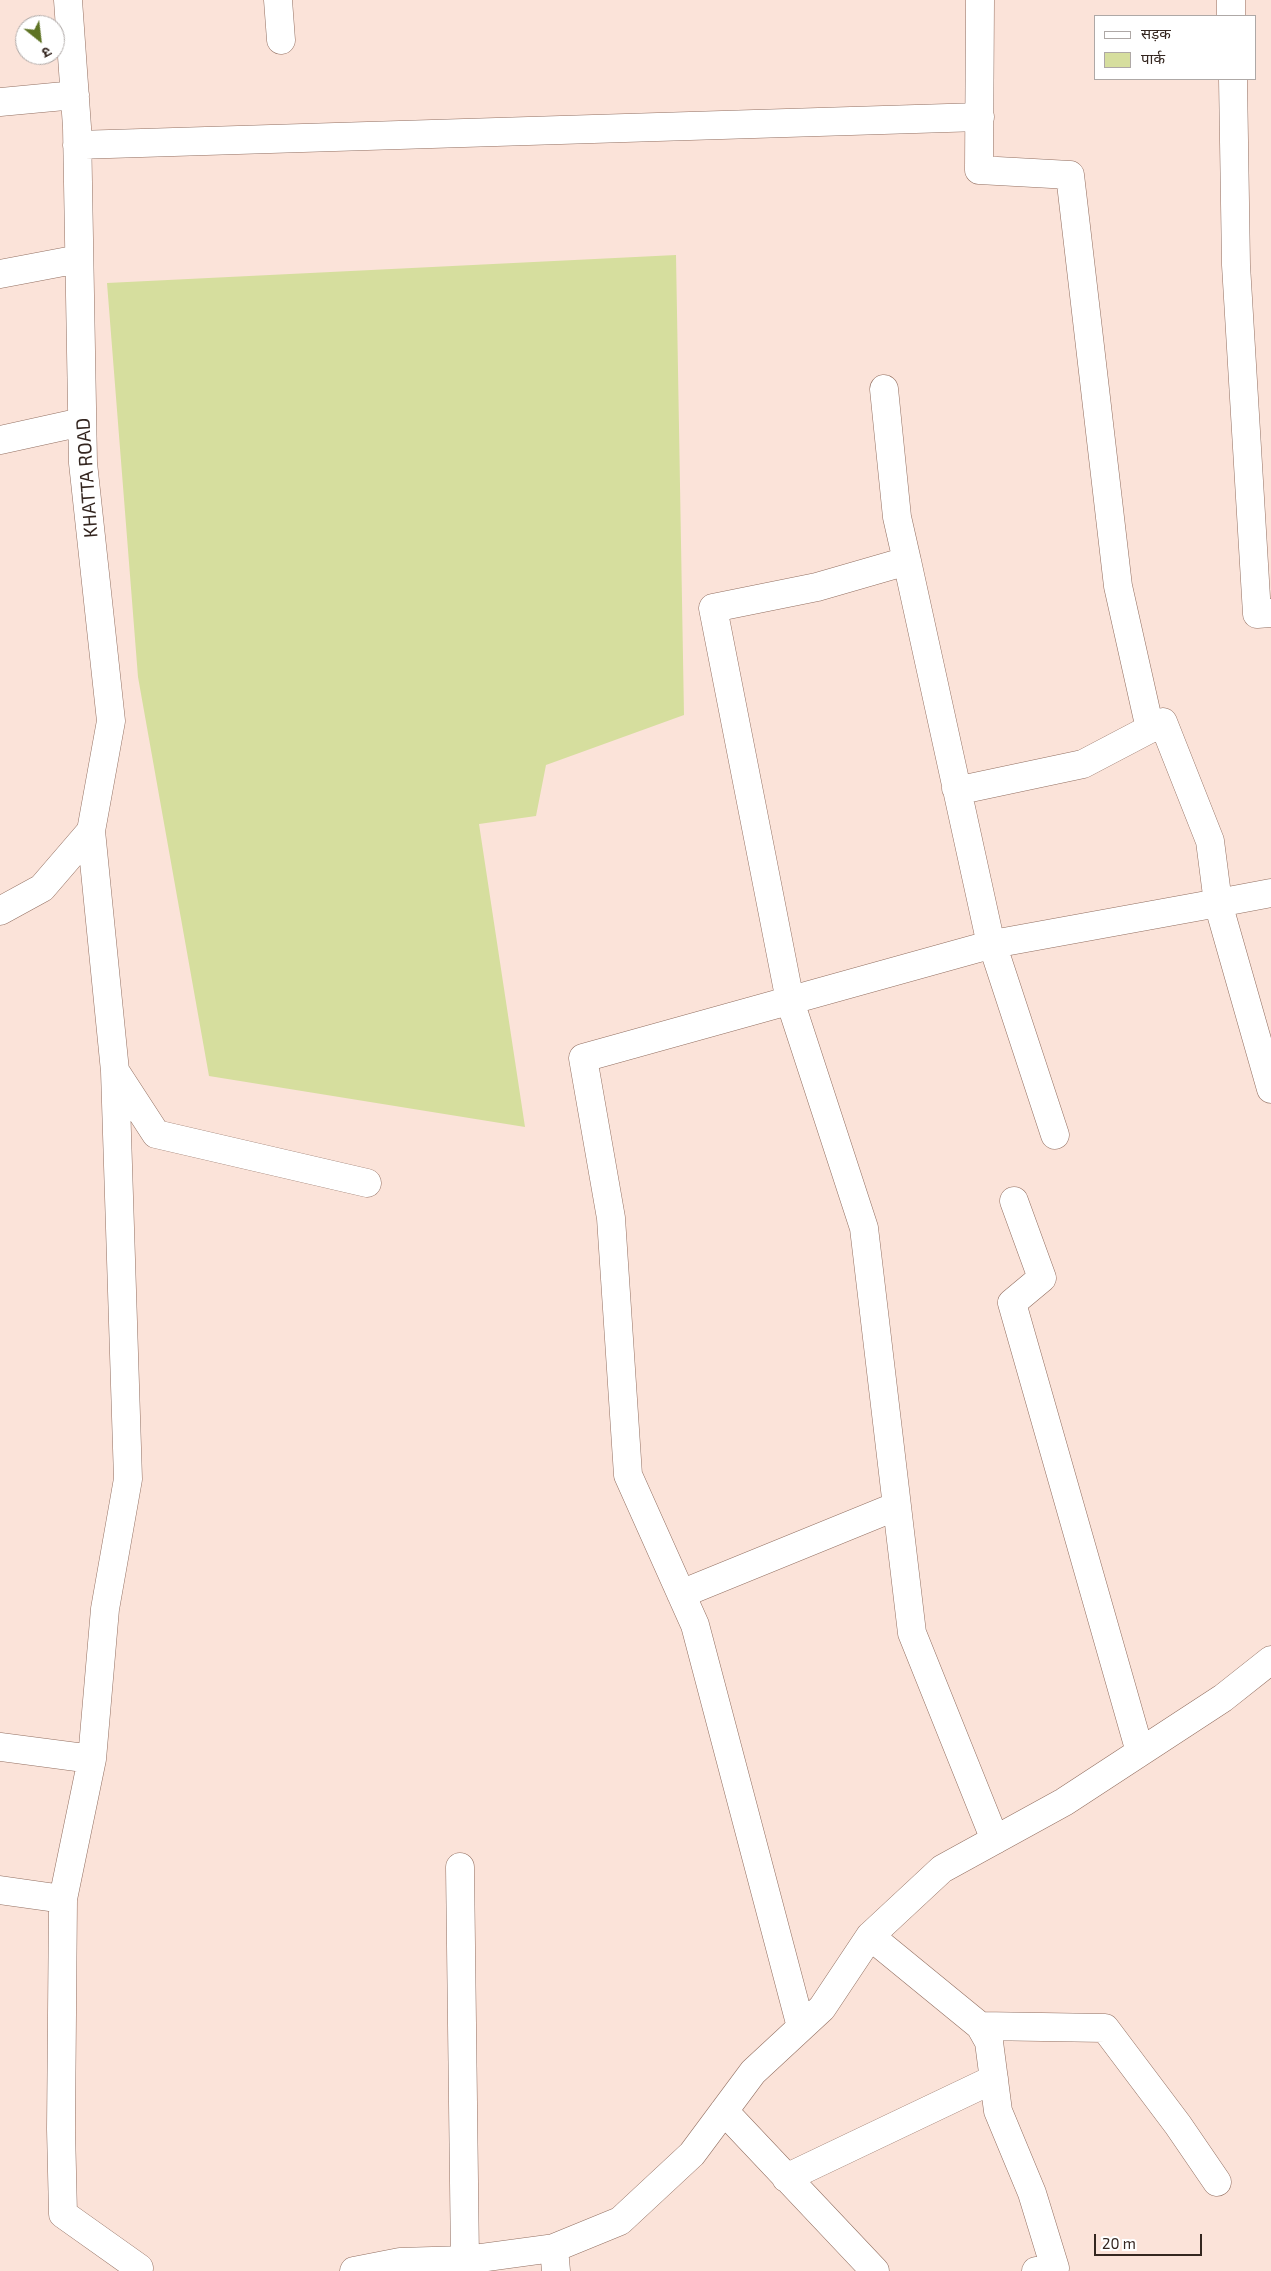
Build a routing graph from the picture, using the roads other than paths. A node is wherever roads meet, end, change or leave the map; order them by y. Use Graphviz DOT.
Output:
graph roads {
  1 [pos="68,0"];
  2 [pos="278,0"];
  3 [pos="980,0"];
  4 [pos="1231,0"];
  5 [pos="1232,15"];
  6 [pos="281,40"];
  7 [pos="1232,80"];
  8 [pos="75,95"];
  9 [pos="0,102"];
  10 [pos="980,117"];
  11 [pos="77,145"];
  12 [pos="79,259"];
  13 [pos="0,274"];
  14 [pos="884,389"];
  15 [pos="82,422"];
  16 [pos="0,440"];
  17 [pos="906,561"];
  18 [pos="1271,613"];
  19 [pos="1150,728"];
  20 [pos="956,788"];
  21 [pos="91,831"];
  22 [pos="1271,893"];
  23 [pos="1218,904"];
  24 [pos="0,912"];
  25 [pos="993,944"];
  26 [pos="790,1001"];
  27 [pos="116,1071"];
  28 [pos="1271,1089"];
  29 [pos="1055,1135"];
  30 [pos="367,1183"];
  31 [pos="1014,1201"];
  32 [pos="897,1506"];
  33 [pos="681,1594"];
  34 [pos="1271,1660"];
  35 [pos="0,1747"];
  36 [pos="1140,1752"];
  37 [pos="92,1759"];
  38 [pos="995,1840"];
  39 [pos="460,1868"];
  40 [pos="0,1890"];
  41 [pos="64,1899"];
  42 [pos="870,1936"];
  43 [pos="980,2026"];
  44 [pos="801,2027"];
  45 [pos="994,2079"];
  46 [pos="724,2111"];
  47 [pos="786,2178"];
  48 [pos="1218,2182"];
  49 [pos="555,2259"];
  50 [pos="450,2264"];
  51 [pos="144,2270"];
  52 [pos="354,2271"];
  53 [pos="874,2271"];
  54 [pos="1036,2271"];
  1 -- 8 [label="street, KHATTA ROAD"];
  2 -- 6 [label="street"];
  3 -- 10 [label="street"];
  4 -- 5 [label="street"];
  7 -- 18 [label="street"];
  8 -- 9 [label="street"];
  8 -- 11 [label="street, KHATTA ROAD"];
  10 -- 11 [label="street"];
  10 -- 19 [label="street"];
  11 -- 12 [label="street, KHATTA ROAD"];
  12 -- 13 [label="street"];
  12 -- 15 [label="street, KHATTA ROAD"];
  14 -- 17 [label="street"];
  15 -- 16 [label="street"];
  15 -- 21 [label="street, KHATTA ROAD"];
  17 -- 20 [label="street"];
  17 -- 26 [label="street"];
  19 -- 20 [label="street"];
  19 -- 23 [label="street"];
  20 -- 25 [label="street"];
  21 -- 24 [label="street"];
  21 -- 27 [label="street"];
  22 -- 23 [label="street"];
  23 -- 25 [label="street"];
  23 -- 28 [label="street"];
  25 -- 26 [label="street"];
  25 -- 29 [label="street"];
  26 -- 32 [label="street"];
  26 -- 33 [label="street"];
  27 -- 30 [label="street"];
  27 -- 37 [label="street"];
  31 -- 36 [label="street"];
  32 -- 33 [label="street"];
  32 -- 38 [label="street"];
  33 -- 44 [label="street"];
  34 -- 36 [label="street"];
  35 -- 37 [label="street"];
  36 -- 38 [label="street"];
  37 -- 41 [label="street"];
  38 -- 42 [label="street"];
  39 -- 50 [label="street"];
  40 -- 41 [label="street"];
  41 -- 51 [label="street"];
  42 -- 43 [label="street"];
  42 -- 44 [label="street"];
  43 -- 45 [label="street"];
  43 -- 48 [label="street"];
  44 -- 46 [label="street"];
  45 -- 47 [label="street"];
  45 -- 54 [label="street"];
  46 -- 47 [label="street"];
  46 -- 49 [label="street"];
  47 -- 53 [label="street"];
  49 -- 50 [label="street"];
  50 -- 52 [label="street"];
}
